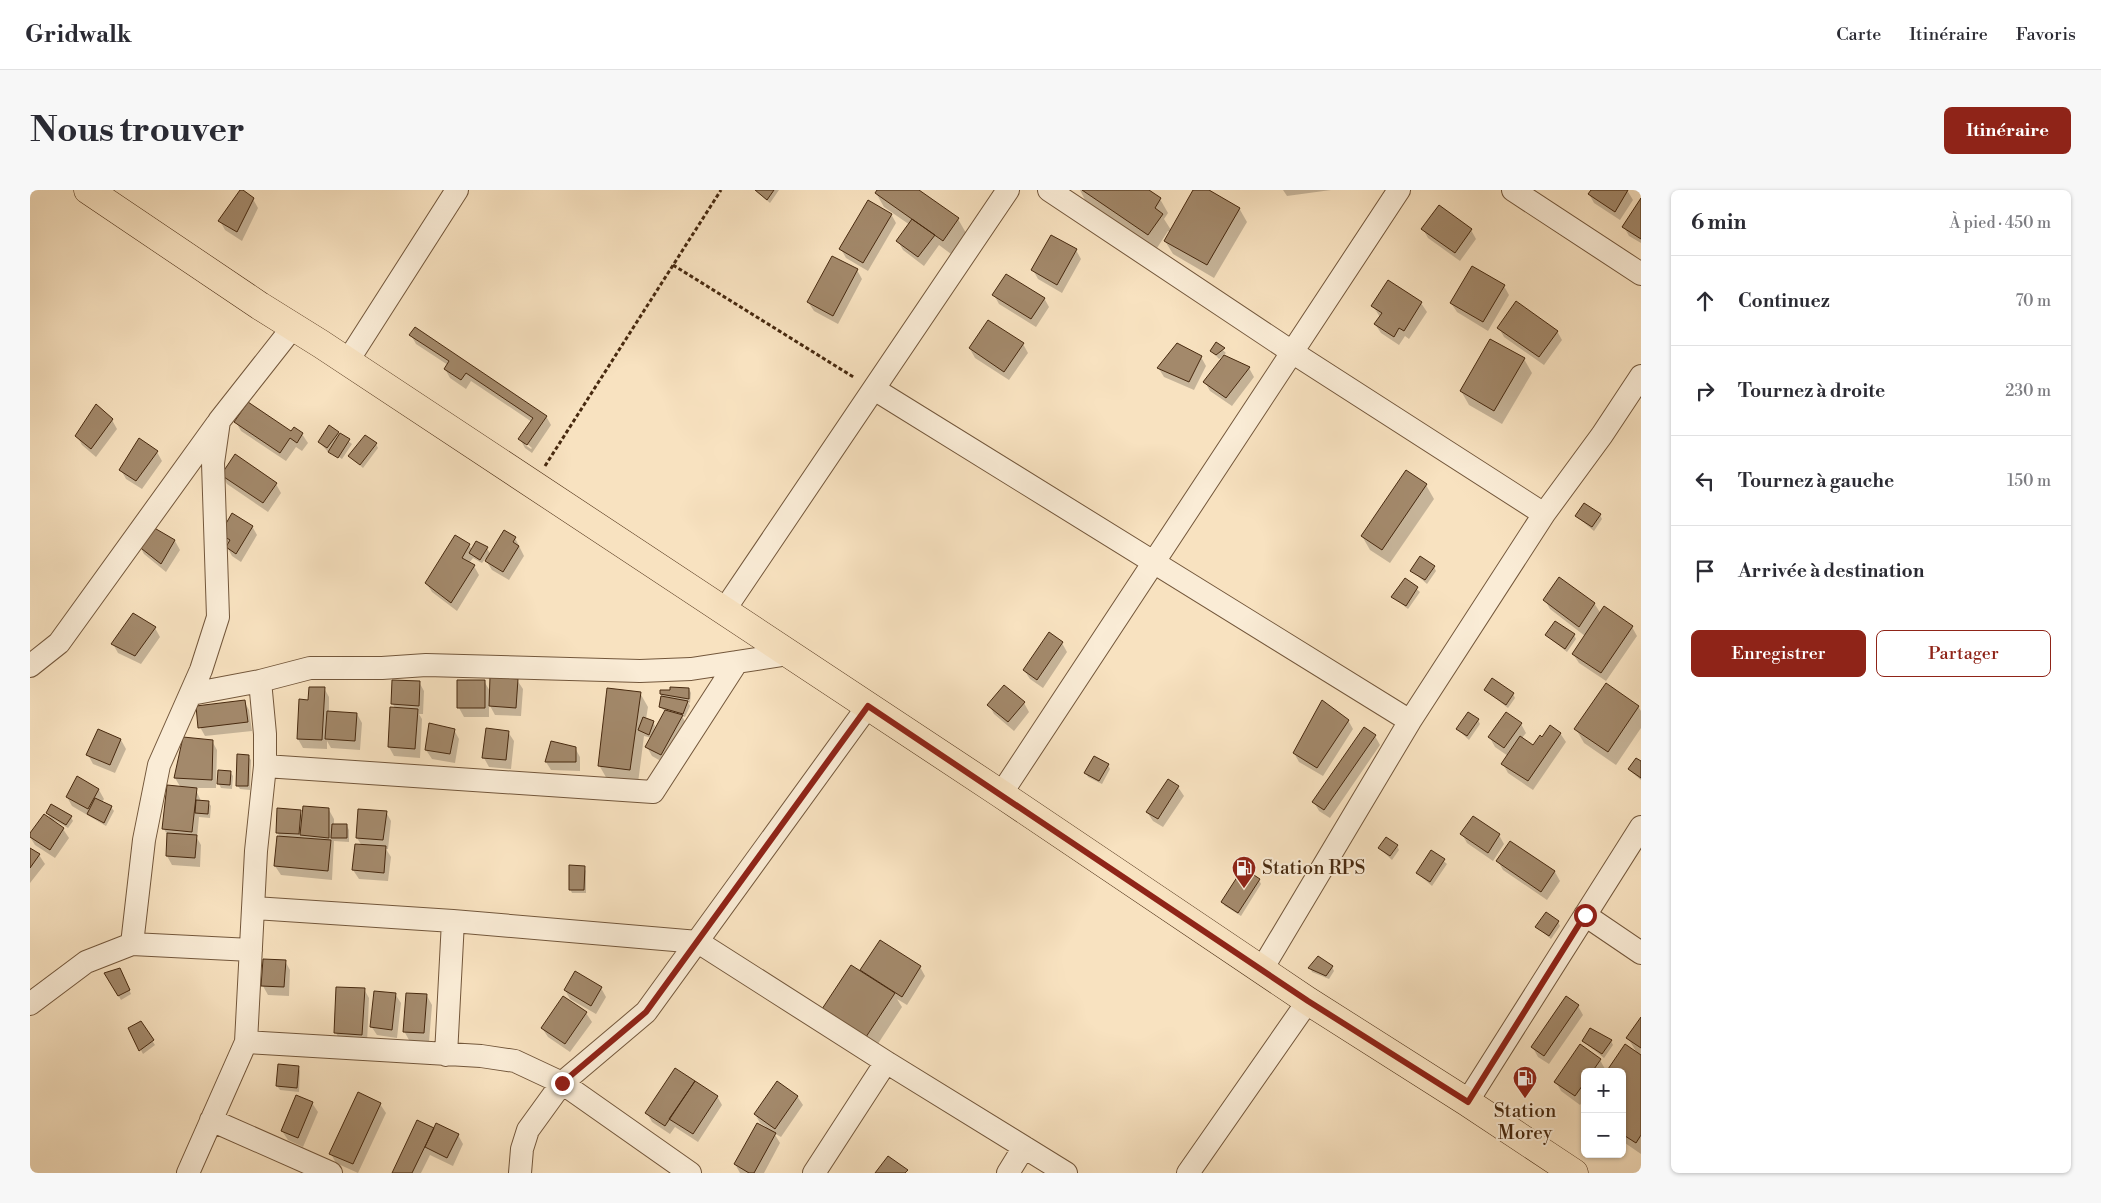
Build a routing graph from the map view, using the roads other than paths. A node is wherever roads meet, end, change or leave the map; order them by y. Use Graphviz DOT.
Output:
graph roads {
  1 [pos="88,190"];
  2 [pos="457,190"];
  3 [pos="1008,190"];
  4 [pos="1049,190"];
  5 [pos="1399,190"];
  6 [pos="1515,190"];
  7 [pos="1641,274"];
  8 [pos="293,327"];
  9 [pos="1292,352"];
  10 [pos="347,362"];
  11 [pos="1641,376"];
  12 [pos="874,389"];
  13 [pos="219,421"];
  14 [pos="1544,514"];
  15 [pos="1154,562"];
  16 [pos="724,612"];
  17 [pos="789,654"];
  18 [pos="737,662"];
  19 [pos="30,666"];
  20 [pos="260,681"];
  21 [pos="190,694"];
  22 [pos="868,706"];
  23 [pos="1410,721"];
  24 [pos="265,766"];
  25 [pos="1001,794"];
  26 [pos="1641,827"];
  27 [pos="254,908"];
  28 [pos="1585,915"];
  29 [pos="452,921"];
  30 [pos="698,942"];
  31 [pos="132,944"];
  32 [pos="251,950"];
  33 [pos="1641,953"];
  34 [pos="1262,969"];
  35 [pos="1308,1001"];
  36 [pos="30,1004"];
  37 [pos="246,1042"];
  38 [pos="446,1055"];
  39 [pos="886,1062"];
  40 [pos="562,1083"];
  41 [pos="1468,1102"];
  42 [pos="211,1120"];
  43 [pos="1024,1147"];
  44 [pos="188,1173"];
  45 [pos="332,1173"];
  46 [pos="520,1173"];
  47 [pos="690,1173"];
  48 [pos="814,1173"];
  49 [pos="1008,1173"];
  50 [pos="1066,1173"];
  51 [pos="1188,1173"];
  52 [pos="1574,1173"];
  1 -- 8 [label="main road"];
  2 -- 10 [label="street"];
  3 -- 12 [label="street"];
  4 -- 9 [label="street"];
  5 -- 9 [label="street"];
  6 -- 7 [label="street"];
  8 -- 10 [label="main road"];
  8 -- 13 [label="street"];
  9 -- 14 [label="street"];
  9 -- 15 [label="street"];
  10 -- 16 [label="main road"];
  11 -- 14 [label="street"];
  12 -- 15 [label="street"];
  12 -- 16 [label="street"];
  13 -- 19 [label="street"];
  13 -- 21 [label="street"];
  14 -- 23 [label="street"];
  15 -- 23 [label="street"];
  15 -- 25 [label="street"];
  16 -- 17 [label="main road"];
  17 -- 18 [label="street"];
  17 -- 22 [label="main road"];
  18 -- 20 [label="street"];
  18 -- 24 [label="street"];
  20 -- 21 [label="street"];
  20 -- 24 [label="street"];
  21 -- 31 [label="street"];
  22 -- 25 [label="main road"];
  22 -- 30 [label="street"];
  23 -- 34 [label="street"];
  24 -- 27 [label="street"];
  25 -- 34 [label="main road"];
  26 -- 28 [label="street"];
  27 -- 29 [label="street"];
  27 -- 32 [label="street"];
  28 -- 33 [label="street"];
  28 -- 41 [label="street"];
  29 -- 30 [label="street"];
  29 -- 38 [label="street"];
  30 -- 39 [label="street"];
  30 -- 40 [label="street"];
  31 -- 32 [label="street"];
  31 -- 36 [label="street"];
  32 -- 37 [label="street"];
  34 -- 35 [label="main road"];
  35 -- 41 [label="main road"];
  35 -- 51 [label="street"];
  37 -- 38 [label="street"];
  37 -- 42 [label="street"];
  38 -- 40 [label="street"];
  39 -- 43 [label="street"];
  39 -- 48 [label="street"];
  40 -- 46 [label="street"];
  40 -- 47 [label="street"];
  41 -- 52 [label="main road"];
  42 -- 44 [label="street"];
  42 -- 45 [label="street"];
  43 -- 49 [label="street"];
  43 -- 50 [label="street"];
}
